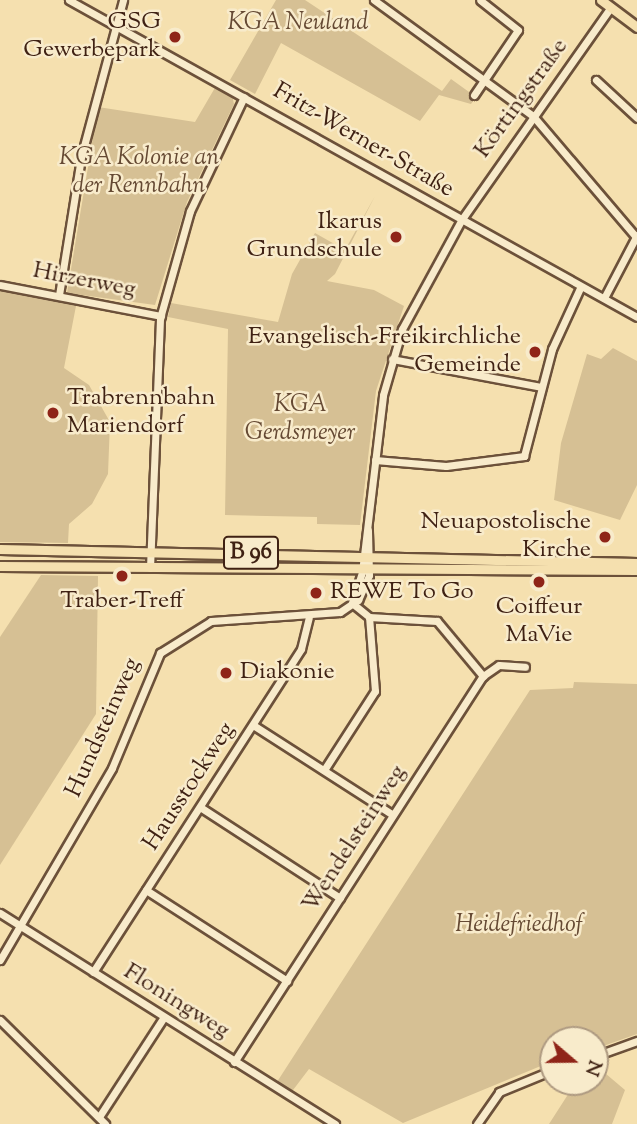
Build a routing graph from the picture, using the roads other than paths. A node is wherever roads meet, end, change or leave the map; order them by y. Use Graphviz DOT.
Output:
graph roads {
  1 [pos="69,0"];
  2 [pos="123,0"];
  3 [pos="374,0"];
  4 [pos="480,0"];
  5 [pos="601,0"];
  6 [pos="611,7"];
  7 [pos="113,24"];
  8 [pos="637,27"];
  9 [pos="484,80"];
  10 [pos="596,80"];
  11 [pos="474,95"];
  12 [pos="244,97"];
  13 [pos="533,116"];
  14 [pos="637,118"];
  15 [pos="462,219"];
  16 [pos="637,236"];
  17 [pos="0,285"];
  18 [pos="581,286"];
  19 [pos="59,295"];
  20 [pos="604,298"];
  21 [pos="161,316"];
  22 [pos="637,317"];
  23 [pos="392,359"];
  24 [pos="541,387"];
  25 [pos="375,460"];
  26 [pos="0,549"];
  27 [pos="150,552"];
  28 [pos="367,554"];
  29 [pos="637,563"];
  30 [pos="0,566"];
  31 [pos="149,568"];
  32 [pos="637,570"];
  33 [pos="366,572"];
  34 [pos="352,603"];
  35 [pos="369,617"];
  36 [pos="309,618"];
  37 [pos="525,667"];
  38 [pos="483,676"];
  39 [pos="253,725"];
  40 [pos="324,770"];
  41 [pos="200,807"];
  42 [pos="393,815"];
  43 [pos="146,890"];
  44 [pos="340,898"];
  45 [pos="0,913"];
  46 [pos="22,926"];
  47 [pos="0,960"];
  48 [pos="93,972"];
  49 [pos="287,981"];
  50 [pos="164,1017"];
  51 [pos="0,1020"];
  52 [pos="637,1041"];
  53 [pos="609,1050"];
  54 [pos="234,1062"];
  55 [pos="539,1076"];
  56 [pos="99,1117"];
  57 [pos="333,1123"];
  58 [pos="105,1124"];
  59 [pos="477,1124"];
  1 -- 7 [label="street, Fritz-Werner-Straße"];
  2 -- 7 [label="street"];
  3 -- 9 [label="street"];
  4 -- 9 [label="street"];
  5 -- 6 [label="main road"];
  6 -- 8 [label="main road"];
  6 -- 13 [label="street, Körtingstraße"];
  7 -- 12 [label="street, Fritz-Werner-Straße"];
  7 -- 19 [label="street"];
  9 -- 11 [label="street"];
  9 -- 13 [label="street"];
  10 -- 14 [label="street"];
  12 -- 15 [label="street, Fritz-Werner-Straße"];
  12 -- 21 [label="street"];
  13 -- 15 [label="street, Körtingstraße"];
  13 -- 16 [label="street"];
  15 -- 18 [label="street, Fritz-Werner-Straße"];
  15 -- 23 [label="street, Körtingstraße"];
  16 -- 20 [label="street"];
  17 -- 19 [label="street, Hirzerweg"];
  18 -- 20 [label="street, Fritz-Werner-Straße"];
  18 -- 24 [label="street"];
  19 -- 21 [label="street, Hirzerweg"];
  20 -- 22 [label="street, Fritz-Werner-Straße"];
  21 -- 27 [label="street"];
  23 -- 24 [label="street"];
  23 -- 25 [label="street, Körtingstraße"];
  24 -- 25 [label="street"];
  25 -- 28 [label="street, Körtingstraße"];
  26 -- 27 [label="main road, B 96"];
  27 -- 28 [label="main road, B 96"];
  27 -- 31 [label="street"];
  28 -- 29 [label="main road, B 96"];
  28 -- 33 [label="street"];
  30 -- 31 [label="main road, B 96"];
  31 -- 33 [label="main road, B 96"];
  32 -- 33 [label="main road, B 96"];
  33 -- 34 [label="street"];
  34 -- 35 [label="street"];
  34 -- 36 [label="street, Hundsteinweg"];
  35 -- 38 [label="street"];
  35 -- 40 [label="street"];
  36 -- 39 [label="street, Hausstockweg"];
  36 -- 46 [label="street, Hundsteinweg"];
  37 -- 38 [label="street"];
  38 -- 42 [label="street, Wendelsteinweg"];
  39 -- 40 [label="street"];
  39 -- 41 [label="street, Hausstockweg"];
  40 -- 42 [label="street"];
  41 -- 43 [label="street, Hausstockweg"];
  41 -- 44 [label="street"];
  42 -- 44 [label="street, Wendelsteinweg"];
  43 -- 48 [label="street, Hausstockweg"];
  43 -- 49 [label="street"];
  44 -- 49 [label="street, Wendelsteinweg"];
  45 -- 46 [label="street, Floningweg"];
  46 -- 47 [label="street, Hundsteinweg"];
  46 -- 48 [label="street, Floningweg"];
  48 -- 50 [label="street, Floningweg"];
  49 -- 54 [label="street, Wendelsteinweg"];
  50 -- 54 [label="street, Floningweg"];
  50 -- 56 [label="street"];
  51 -- 56 [label="street"];
  52 -- 53 [label="street"];
  54 -- 57 [label="street, Floningweg"];
  55 -- 59 [label="street"];
  56 -- 58 [label="street"];
}
